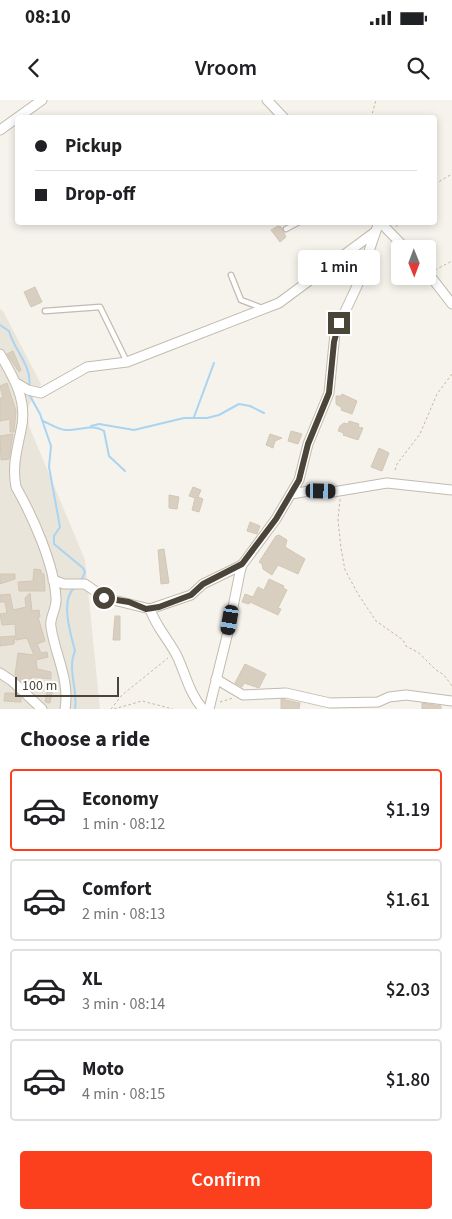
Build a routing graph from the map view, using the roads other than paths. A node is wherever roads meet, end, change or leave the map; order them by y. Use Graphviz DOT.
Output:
graph roads {
  1 [pos="42,100"];
  2 [pos="267,100"];
  3 [pos="21,115"];
  4 [pos="281,115"];
  5 [pos="15,119"];
  6 [pos="0,130"];
  7 [pos="293,225"];
  8 [pos="378,225"];
  9 [pos="382,225"];
  10 [pos="286,229"];
  11 [pos="376,232"];
  12 [pos="397,240"];
  13 [pos="231,275"];
  14 [pos="436,283"];
  15 [pos="452,304"];
  16 [pos="262,308"];
  17 [pos="44,311"];
  18 [pos="0,354"];
  19 [pos="127,362"];
  20 [pos="18,384"];
  21 [pos="452,490"];
  22 [pos="291,494"];
  23 [pos="242,564"];
  24 [pos="53,580"];
  25 [pos="150,609"];
  26 [pos="0,673"];
  27 [pos="216,679"];
  28 [pos="452,701"];
  29 [pos="333,706"];
  30 [pos="207,707"];
  31 [pos="42,709"];
  32 [pos="65,709"];
  1 -- 3 [label="street"];
  2 -- 4 [label="street"];
  5 -- 6 [label="street"];
  7 -- 10 [label="lane"];
  8 -- 11 [label="street"];
  9 -- 12 [label="street"];
  11 -- 16 [label="street"];
  11 -- 22 [label="street"];
  13 -- 16 [label="lane"];
  14 -- 15 [label="street"];
  16 -- 19 [label="street"];
  17 -- 19 [label="lane"];
  18 -- 20 [label="street"];
  19 -- 20 [label="street"];
  20 -- 24 [label="street"];
  21 -- 22 [label="street"];
  22 -- 23 [label="street"];
  23 -- 25 [label="street"];
  23 -- 27 [label="street"];
  24 -- 25 [label="street"];
  24 -- 32 [label="street"];
  25 -- 30 [label="street"];
  26 -- 31 [label="street"];
  27 -- 29 [label="street"];
  27 -- 30 [label="street"];
  28 -- 29 [label="street"];
}
